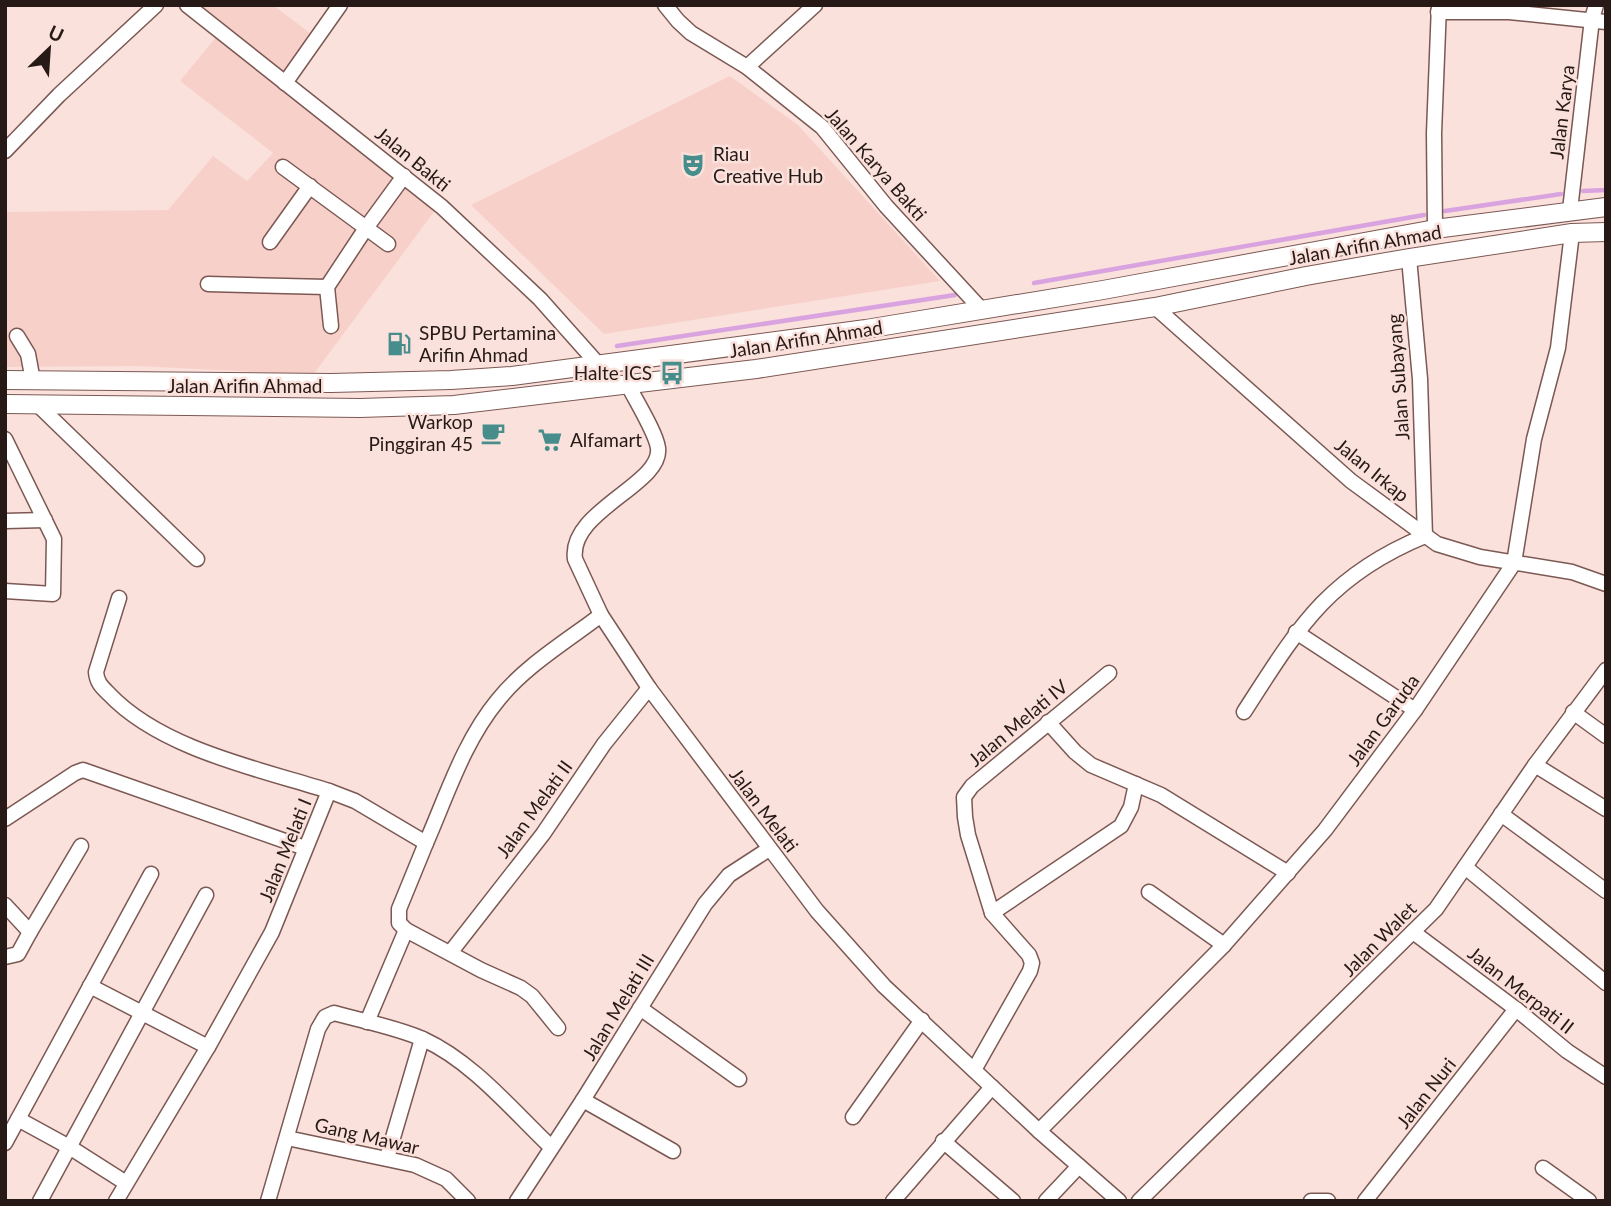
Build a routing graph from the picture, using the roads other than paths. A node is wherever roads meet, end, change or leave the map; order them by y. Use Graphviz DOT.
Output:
graph roads {
  1 [pos="156,5"];
  2 [pos="187,5"];
  3 [pos="340,5"];
  4 [pos="665,5"];
  5 [pos="815,5"];
  6 [pos="1439,8"];
  7 [pos="1510,9"];
  8 [pos="1598,15"];
  9 [pos="747,67"];
  10 [pos="285,83"];
  11 [pos="5,151"];
  12 [pos="283,167"];
  13 [pos="404,176"];
  14 [pos="310,186"];
  15 [pos="1606,207"];
  16 [pos="1570,210"];
  17 [pos="366,228"];
  18 [pos="1435,229"];
  19 [pos="1606,232"];
  20 [pos="1572,233"];
  21 [pos="270,242"];
  22 [pos="388,244"];
  23 [pos="1409,258"];
  24 [pos="208,284"];
  25 [pos="327,287"];
  26 [pos="1103,290"];
  27 [pos="1155,307"];
  28 [pos="981,309"];
  29 [pos="1107,313"];
  30 [pos="331,326"];
  31 [pos="18,336"];
  32 [pos="597,363"];
  33 [pos="5,380"];
  34 [pos="33,381"];
  35 [pos="185,382"];
  36 [pos="628,385"];
  37 [pos="5,404"];
  38 [pos="38,405"];
  39 [pos="186,406"];
  40 [pos="5,439"];
  41 [pos="45,520"];
  42 [pos="5,521"];
  43 [pos="1425,536"];
  44 [pos="197,559"];
  45 [pos="1514,563"];
  46 [pos="1606,584"];
  47 [pos="5,591"];
  48 [pos="119,598"];
  49 [pos="601,615"];
  50 [pos="1296,632"];
  51 [pos="1606,670"];
  52 [pos="1108,673"];
  53 [pos="649,688"];
  54 [pos="1415,710"];
  55 [pos="1244,712"];
  56 [pos="1573,712"];
  57 [pos="1048,722"];
  58 [pos="1606,736"];
  59 [pos="1535,765"];
  60 [pos="1136,784"];
  61 [pos="329,791"];
  62 [pos="1606,809"];
  63 [pos="1501,814"];
  64 [pos="5,819"];
  65 [pos="426,843"];
  66 [pos="81,846"];
  67 [pos="305,848"];
  68 [pos="769,849"];
  69 [pos="1465,867"];
  70 [pos="1288,873"];
  71 [pos="151,874"];
  72 [pos="1606,891"];
  73 [pos="1149,892"];
  74 [pos="206,895"];
  75 [pos="5,905"];
  76 [pos="992,913"];
  77 [pos="406,930"];
  78 [pos="30,932"];
  79 [pos="1413,932"];
  80 [pos="1224,944"];
  81 [pos="450,953"];
  82 [pos="5,957"];
  83 [pos="1606,983"];
  84 [pos="90,986"];
  85 [pos="640,1007"];
  86 [pos="1516,1009"];
  87 [pos="143,1012"];
  88 [pos="922,1020"];
  89 [pos="367,1022"];
  90 [pos="558,1028"];
  91 [pos="422,1039"];
  92 [pos="208,1047"];
  93 [pos="974,1070"];
  94 [pos="1606,1077"];
  95 [pos="739,1079"];
  96 [pos="992,1087"];
  97 [pos="583,1100"];
  98 [pos="853,1117"];
  99 [pos="18,1119"];
  100 [pos="1039,1131"];
  101 [pos="287,1138"];
  102 [pos="943,1141"];
  103 [pos="5,1143"];
  104 [pos="551,1147"];
  105 [pos="71,1148"];
  106 [pos="673,1151"];
  107 [pos="387,1158"];
  108 [pos="1079,1166"];
  109 [pos="1543,1168"];
  110 [pos="127,1183"];
  111 [pos="897,1199"];
  112 [pos="40,1201"];
  113 [pos="116,1201"];
  114 [pos="268,1201"];
  115 [pos="468,1201"];
  116 [pos="517,1201"];
  117 [pos="1013,1201"];
  118 [pos="1046,1201"];
  119 [pos="1119,1201"];
  120 [pos="1139,1201"];
  121 [pos="1311,1201"];
  122 [pos="1328,1201"];
  123 [pos="1365,1201"];
  124 [pos="1589,1201"];
  1 -- 11 [label="street"];
  2 -- 10 [label="street, Jalan Bakti"];
  3 -- 10 [label="street"];
  4 -- 9 [label="street, Jalan Karya Bakti"];
  5 -- 9 [label="street"];
  6 -- 7 [label="street, Jalan Karya"];
  6 -- 18 [label="street"];
  7 -- 8 [label="street, Jalan Karya"];
  8 -- 16 [label="street, Jalan Karya"];
  9 -- 28 [label="street, Jalan Karya Bakti"];
  10 -- 13 [label="street, Jalan Bakti"];
  12 -- 14 [label="street"];
  13 -- 17 [label="street"];
  13 -- 32 [label="street, Jalan Bakti"];
  14 -- 17 [label="street"];
  14 -- 21 [label="street"];
  15 -- 16 [label="main road, Jalan Arifin Ahmad"];
  16 -- 18 [label="main road, Jalan Arifin Ahmad"];
  17 -- 22 [label="street"];
  17 -- 25 [label="street"];
  18 -- 26 [label="main road, Jalan Arifin Ahmad"];
  19 -- 20 [label="main road, Jalan Arifin Ahmad"];
  20 -- 23 [label="main road, Jalan Arifin Ahmad"];
  20 -- 45 [label="street, Jalan Garuda"];
  23 -- 27 [label="main road, Jalan Arifin Ahmad"];
  23 -- 43 [label="street, Jalan Subayang"];
  24 -- 25 [label="street"];
  25 -- 30 [label="street"];
  26 -- 28 [label="main road, Jalan Arifin Ahmad"];
  26 -- 29 [label="main road"];
  27 -- 29 [label="main road, Jalan Arifin Ahmad"];
  27 -- 43 [label="street, Jalan Irkap"];
  28 -- 32 [label="main road, Jalan Arifin Ahmad"];
  29 -- 36 [label="main road, Jalan Arifin Ahmad"];
  31 -- 34 [label="street"];
  32 -- 35 [label="main road, Jalan Arifin Ahmad"];
  33 -- 34 [label="main road, Jalan Arifin Ahmad"];
  34 -- 35 [label="main road, Jalan Arifin Ahmad"];
  35 -- 39 [label="main road"];
  36 -- 39 [label="main road, Jalan Arifin Ahmad"];
  36 -- 49 [label="street, Jalan Melati"];
  37 -- 38 [label="main road, Jalan Arifin Ahmad"];
  38 -- 39 [label="main road, Jalan Arifin Ahmad"];
  38 -- 44 [label="street"];
  40 -- 41 [label="street"];
  41 -- 42 [label="street"];
  41 -- 47 [label="street"];
  43 -- 45 [label="street, Jalan Irkap"];
  43 -- 50 [label="street"];
  45 -- 46 [label="street, Jalan Irkap"];
  45 -- 54 [label="street, Jalan Garuda"];
  48 -- 61 [label="street"];
  49 -- 53 [label="street, Jalan Melati"];
  49 -- 65 [label="street"];
  50 -- 54 [label="street"];
  50 -- 55 [label="street"];
  51 -- 56 [label="street, Jalan Walet"];
  52 -- 57 [label="street, Jalan Melati IV"];
  53 -- 68 [label="street, Jalan Melati"];
  53 -- 81 [label="street, Jalan Melati II"];
  54 -- 70 [label="street, Jalan Garuda"];
  56 -- 58 [label="street"];
  56 -- 59 [label="street, Jalan Walet"];
  57 -- 60 [label="street"];
  57 -- 76 [label="street, Jalan Melati IV"];
  59 -- 62 [label="street"];
  59 -- 63 [label="street, Jalan Walet"];
  60 -- 70 [label="street"];
  60 -- 76 [label="street"];
  61 -- 65 [label="street, Jalan Melati I"];
  61 -- 67 [label="street, Jalan Melati I"];
  63 -- 69 [label="street, Jalan Walet"];
  63 -- 72 [label="street"];
  64 -- 67 [label="street"];
  65 -- 77 [label="street"];
  66 -- 78 [label="street"];
  67 -- 92 [label="street, Jalan Melati I"];
  68 -- 85 [label="street, Jalan Melati III"];
  68 -- 88 [label="street, Jalan Melati"];
  69 -- 79 [label="street, Jalan Walet"];
  69 -- 83 [label="street"];
  70 -- 80 [label="street, Jalan Garuda"];
  71 -- 84 [label="street"];
  73 -- 80 [label="street"];
  74 -- 87 [label="street"];
  75 -- 78 [label="street"];
  76 -- 93 [label="street, Jalan Melati IV"];
  77 -- 81 [label="street"];
  77 -- 89 [label="street"];
  78 -- 82 [label="street"];
  79 -- 86 [label="street, Jalan Merpati II"];
  79 -- 120 [label="street, Jalan Walet"];
  80 -- 100 [label="street, Jalan Garuda"];
  81 -- 90 [label="street"];
  84 -- 87 [label="street"];
  84 -- 99 [label="street"];
  85 -- 95 [label="street"];
  85 -- 97 [label="street, Jalan Melati III"];
  86 -- 94 [label="street, Jalan Merpati II"];
  86 -- 123 [label="street, Jalan Nuri"];
  87 -- 92 [label="street"];
  87 -- 105 [label="street"];
  88 -- 93 [label="street, Jalan Melati"];
  88 -- 98 [label="street"];
  89 -- 91 [label="street"];
  89 -- 101 [label="street"];
  91 -- 104 [label="street"];
  91 -- 107 [label="street"];
  92 -- 110 [label="street, Jalan Melati I"];
  93 -- 96 [label="street, Jalan Melati"];
  96 -- 100 [label="street, Jalan Melati"];
  96 -- 102 [label="street"];
  97 -- 104 [label="street, Jalan Melati III"];
  97 -- 106 [label="street"];
  99 -- 103 [label="street"];
  99 -- 105 [label="street"];
  100 -- 108 [label="street, Jalan Melati"];
  101 -- 107 [label="street, Gang Mawar"];
  101 -- 114 [label="street"];
  102 -- 111 [label="street"];
  102 -- 117 [label="street"];
  104 -- 116 [label="street, Jalan Melati III"];
  105 -- 110 [label="street"];
  105 -- 112 [label="street"];
  107 -- 115 [label="street, Gang Mawar"];
  108 -- 118 [label="street"];
  108 -- 119 [label="street, Jalan Melati"];
  109 -- 124 [label="street"];
  110 -- 113 [label="street, Jalan Melati I"];
  121 -- 122 [label="street"];
}
